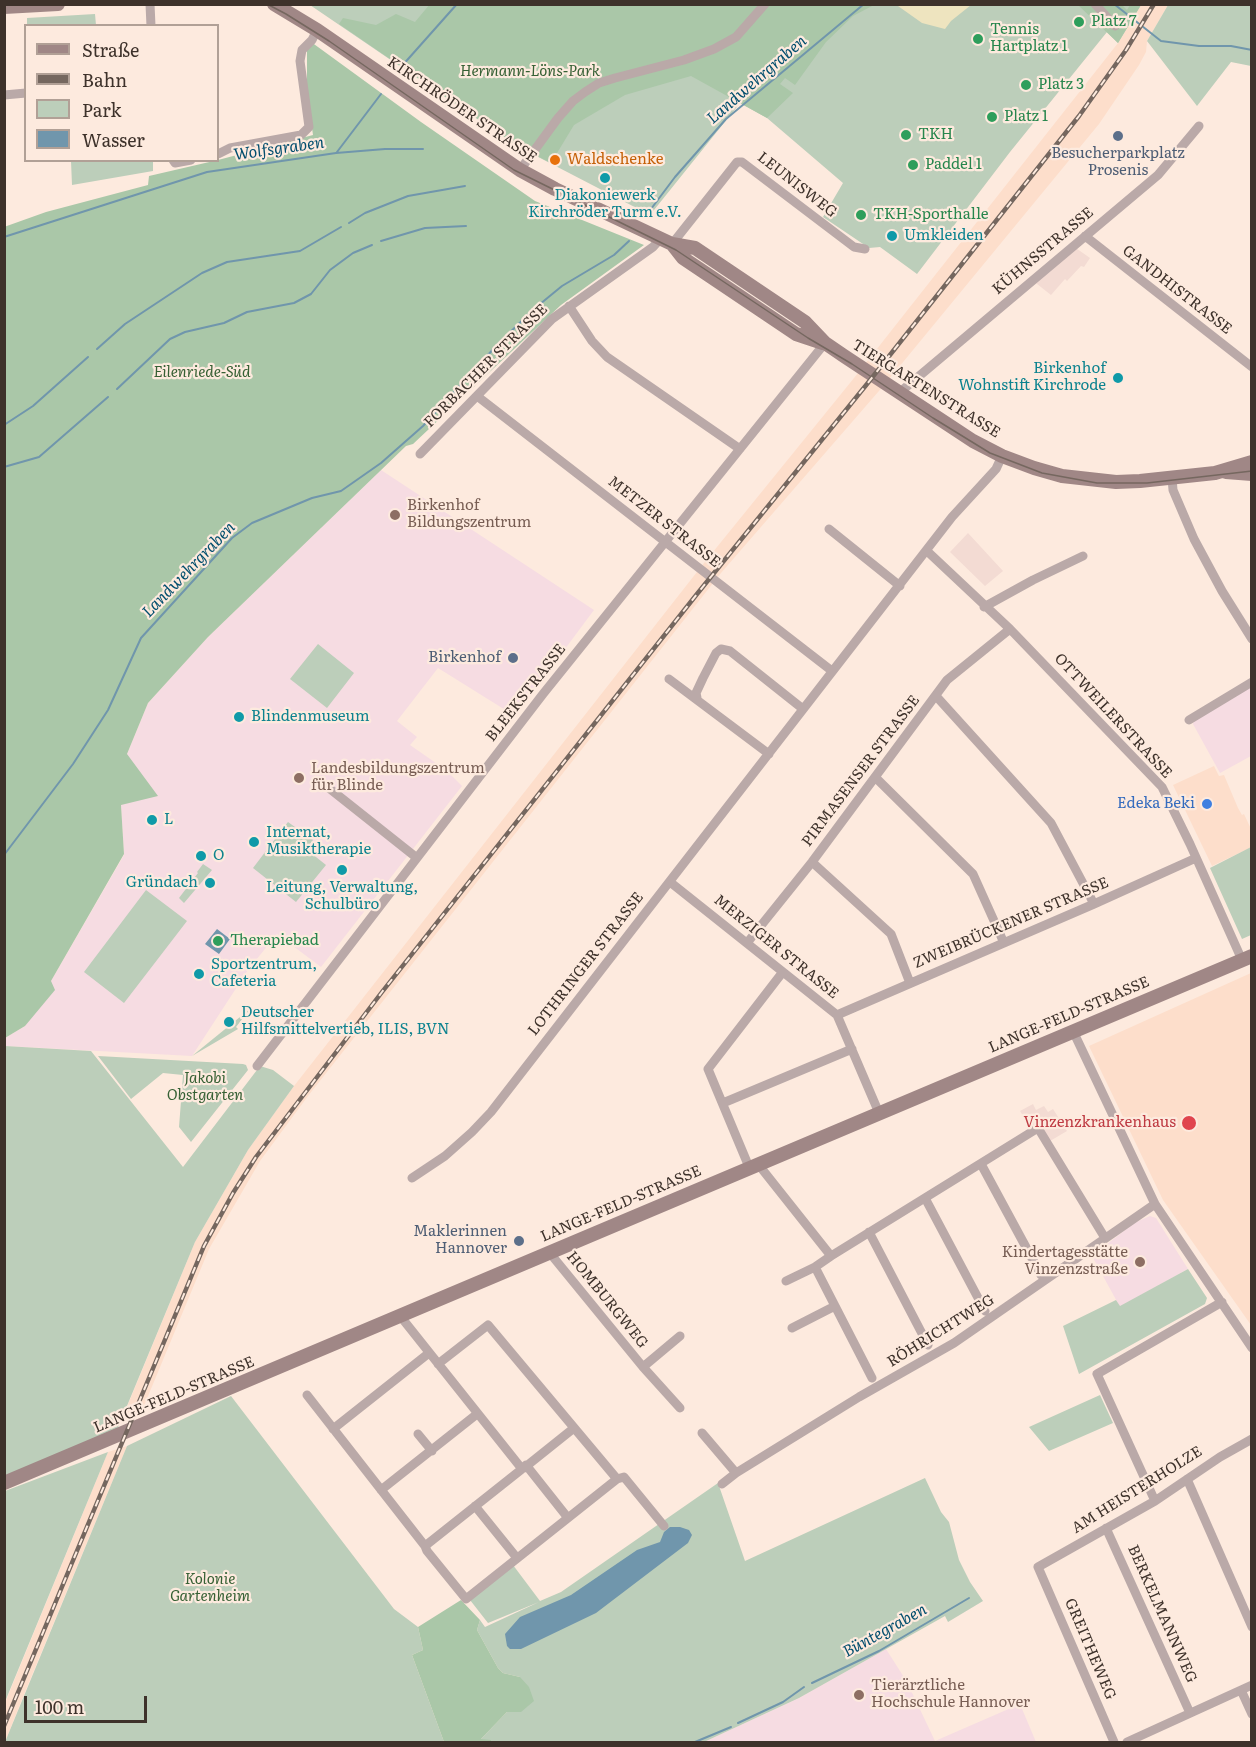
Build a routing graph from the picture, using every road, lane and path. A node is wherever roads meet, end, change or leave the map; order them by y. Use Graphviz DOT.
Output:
graph roads {
  1 [pos="58,4"];
  2 [pos="150,4"];
  3 [pos="274,4"];
  4 [pos="765,4"];
  5 [pos="1095,4"];
  6 [pos="4,7"];
  7 [pos="151,24"];
  8 [pos="1115,26"];
  9 [pos="317,30"];
  10 [pos="24,93"];
  11 [pos="4,95"];
  12 [pos="1199,126"];
  13 [pos="219,154"];
  14 [pos="520,170"];
  15 [pos="1085,236"];
  16 [pos="667,241"];
  17 [pos="865,249"];
  18 [pos="569,306"];
  19 [pos="825,343"];
  20 [pos="1251,368"];
  21 [pos="899,393"];
  22 [pos="477,396"];
  23 [pos="740,449"];
  24 [pos="420,454"];
  25 [pos="1002,456"];
  26 [pos="1251,462"];
  27 [pos="1224,472"];
  28 [pos="1251,474"];
  29 [pos="1172,478"];
  30 [pos="829,529"];
  31 [pos="665,542"];
  32 [pos="927,552"];
  33 [pos="1083,556"];
  34 [pos="900,586"];
  35 [pos="984,608"];
  36 [pos="1010,629"];
  37 [pos="1251,639"];
  38 [pos="832,671"];
  39 [pos="669,679"];
  40 [pos="1251,682"];
  41 [pos="936,696"];
  42 [pos="697,698"];
  43 [pos="802,709"];
  44 [pos="1189,720"];
  45 [pos="769,754"];
  46 [pos="875,777"];
  47 [pos="320,781"];
  48 [pos="417,858"];
  49 [pos="1196,858"];
  50 [pos="812,862"];
  51 [pos="670,882"];
  52 [pos="1094,904"];
  53 [pos="747,943"];
  54 [pos="1004,943"];
  55 [pos="1247,958"];
  56 [pos="782,973"];
  57 [pos="910,984"];
  58 [pos="837,1015"];
  59 [pos="1073,1031"];
  60 [pos="852,1049"];
  61 [pos="257,1066"];
  62 [pos="723,1103"];
  63 [pos="879,1113"];
  64 [pos="981,1164"];
  65 [pos="754,1166"];
  66 [pos="412,1178"];
  67 [pos="925,1198"];
  68 [pos="1155,1204"];
  69 [pos="869,1232"];
  70 [pos="1105,1238"];
  71 [pos="549,1252"];
  72 [pos="831,1256"];
  73 [pos="815,1267"];
  74 [pos="1041,1275"];
  75 [pos="786,1281"];
  76 [pos="1222,1302"];
  77 [pos="835,1306"];
  78 [pos="985,1311"];
  79 [pos="401,1317"];
  80 [pos="792,1328"];
  81 [pos="680,1336"];
  82 [pos="928,1345"];
  83 [pos="1251,1348"];
  84 [pos="429,1353"];
  85 [pos="438,1364"];
  86 [pos="643,1367"];
  87 [pos="872,1378"];
  88 [pos="307,1395"];
  89 [pos="680,1408"];
  90 [pos="477,1414"];
  91 [pos="574,1428"];
  92 [pos="333,1429"];
  93 [pos="702,1433"];
  94 [pos="418,1434"];
  95 [pos="1251,1439"];
  96 [pos="432,1451"];
  97 [pos="524,1467"];
  98 [pos="736,1473"];
  99 [pos="617,1479"];
  100 [pos="1186,1479"];
  101 [pos="4,1483"];
  102 [pos="722,1484"];
  103 [pos="381,1490"];
  104 [pos="1155,1500"];
  105 [pos="476,1506"];
  106 [pos="567,1518"];
  107 [pos="664,1526"];
  108 [pos="1106,1528"];
  109 [pos="425,1546"];
  110 [pos="517,1558"];
  111 [pos="1038,1567"];
  112 [pos="1251,1627"];
  113 [pos="1251,1685"];
  114 [pos="1241,1690"];
  115 [pos="1190,1713"];
  116 [pos="1251,1714"];
  117 [pos="1114,1743"];
  118 [pos="1127,1743"];
  1 -- 6 [label="street"];
  2 -- 7 [label="street"];
  3 -- 9 [label="street, KIRCHRÖDER STRASSE"];
  4 -- 14 [label="street"];
  5 -- 8 [label="street"];
  9 -- 13 [label="street"];
  9 -- 14 [label="street, KIRCHRÖDER STRASSE"];
  10 -- 11 [label="street"];
  12 -- 15 [label="street, KÜHNSSTRASSE"];
  14 -- 16 [label="street, KIRCHRÖDER STRASSE"];
  15 -- 20 [label="street, GANDHISTRASSE"];
  15 -- 21 [label="street, KÜHNSSTRASSE"];
  16 -- 17 [label="street, LEUNISWEG"];
  16 -- 18 [label="street, FORBACHER STRASSE"];
  16 -- 19 [label="street, TIERGARTENSTRASSE"];
  18 -- 22 [label="street, FORBACHER STRASSE"];
  18 -- 23 [label="street"];
  19 -- 21 [label="street, TIERGARTENSTRASSE"];
  19 -- 23 [label="street, BLEEKSTRASSE"];
  21 -- 25 [label="street, TIERGARTENSTRASSE"];
  22 -- 24 [label="street, FORBACHER STRASSE"];
  22 -- 31 [label="street, METZER STRASSE"];
  23 -- 31 [label="street, BLEEKSTRASSE"];
  25 -- 29 [label="street, TIERGARTENSTRASSE"];
  25 -- 32 [label="street, LOTHRINGER STRASSE"];
  26 -- 27 [label="street, TIERGARTENSTRASSE"];
  27 -- 28 [label="street, TIERGARTENSTRASSE"];
  27 -- 29 [label="street, TIERGARTENSTRASSE"];
  29 -- 37 [label="street"];
  30 -- 34 [label="street"];
  31 -- 38 [label="street, METZER STRASSE"];
  31 -- 48 [label="street, BLEEKSTRASSE"];
  32 -- 34 [label="street, LOTHRINGER STRASSE"];
  32 -- 35 [label="street, OTTWEILERSTRASSE"];
  33 -- 35 [label="street"];
  34 -- 38 [label="street, LOTHRINGER STRASSE"];
  35 -- 36 [label="street, OTTWEILERSTRASSE"];
  36 -- 41 [label="street, PIRMASENSER STRASSE"];
  36 -- 49 [label="street, OTTWEILERSTRASSE"];
  38 -- 43 [label="street, LOTHRINGER STRASSE"];
  39 -- 42 [label="street"];
  40 -- 44 [label="street"];
  41 -- 46 [label="street, PIRMASENSER STRASSE"];
  41 -- 52 [label="street"];
  42 -- 43 [label="street"];
  42 -- 45 [label="street"];
  43 -- 45 [label="street, LOTHRINGER STRASSE"];
  45 -- 51 [label="street, LOTHRINGER STRASSE"];
  46 -- 50 [label="street, PIRMASENSER STRASSE"];
  46 -- 54 [label="street"];
  47 -- 48 [label="street"];
  48 -- 61 [label="street, BLEEKSTRASSE"];
  49 -- 52 [label="street, ZWEIBRÜCKENER STRASSE"];
  49 -- 55 [label="street, OTTWEILERSTRASSE"];
  50 -- 53 [label="street, PIRMASENSER STRASSE"];
  50 -- 57 [label="street"];
  51 -- 53 [label="street, MERZIGER STRASSE"];
  51 -- 66 [label="street, LOTHRINGER STRASSE"];
  52 -- 54 [label="street, ZWEIBRÜCKENER STRASSE"];
  53 -- 56 [label="street, MERZIGER STRASSE"];
  54 -- 57 [label="street, ZWEIBRÜCKENER STRASSE"];
  55 -- 59 [label="street, LANGE-FELD-STRASSE"];
  56 -- 58 [label="street, MERZIGER STRASSE"];
  56 -- 62 [label="street"];
  57 -- 58 [label="street, ZWEIBRÜCKENER STRASSE"];
  58 -- 60 [label="street, MERZIGER STRASSE"];
  59 -- 63 [label="street, LANGE-FELD-STRASSE"];
  59 -- 68 [label="street"];
  60 -- 62 [label="street"];
  60 -- 63 [label="street, MERZIGER STRASSE"];
  62 -- 65 [label="street"];
  63 -- 65 [label="street, LANGE-FELD-STRASSE"];
  64 -- 67 [label="street"];
  64 -- 70 [label="street"];
  64 -- 74 [label="street"];
  65 -- 71 [label="street, LANGE-FELD-STRASSE"];
  65 -- 72 [label="street"];
  67 -- 69 [label="street"];
  67 -- 78 [label="street"];
  68 -- 70 [label="street, RÖHRICHTWEG"];
  68 -- 76 [label="street"];
  69 -- 72 [label="street"];
  69 -- 82 [label="street"];
  70 -- 98 [label="street, RÖHRICHTWEG"];
  71 -- 79 [label="street, LANGE-FELD-STRASSE"];
  71 -- 86 [label="street, HOMBURGWEG"];
  72 -- 73 [label="street"];
  73 -- 75 [label="street"];
  73 -- 77 [label="street"];
  76 -- 83 [label="street"];
  76 -- 104 [label="street"];
  77 -- 80 [label="street"];
  77 -- 87 [label="street"];
  79 -- 84 [label="street"];
  79 -- 101 [label="street, LANGE-FELD-STRASSE"];
  81 -- 86 [label="street, HOMBURGWEG"];
  84 -- 85 [label="street"];
  84 -- 92 [label="street"];
  85 -- 90 [label="street"];
  85 -- 91 [label="street"];
  86 -- 89 [label="street, HOMBURGWEG"];
  88 -- 92 [label="street"];
  90 -- 96 [label="street"];
  90 -- 97 [label="street"];
  91 -- 97 [label="street"];
  91 -- 99 [label="street"];
  92 -- 103 [label="street"];
  93 -- 98 [label="street"];
  94 -- 96 [label="street"];
  95 -- 100 [label="street, AM HEISTERHOLZE"];
  96 -- 103 [label="street"];
  97 -- 105 [label="street"];
  97 -- 106 [label="street"];
  98 -- 102 [label="street, RÖHRICHTWEG"];
  99 -- 106 [label="street"];
  99 -- 107 [label="street"];
  100 -- 104 [label="street, AM HEISTERHOLZE"];
  100 -- 112 [label="street"];
  103 -- 109 [label="street"];
  104 -- 108 [label="street, AM HEISTERHOLZE"];
  105 -- 109 [label="street"];
  105 -- 110 [label="street"];
  106 -- 110 [label="street"];
  108 -- 111 [label="street, AM HEISTERHOLZE"];
  108 -- 115 [label="street, BERKELMANNWEG"];
  109 -- 110 [label="street"];
  111 -- 117 [label="street, GREITHEWEG"];
  113 -- 114 [label="street"];
  114 -- 115 [label="street"];
  114 -- 116 [label="street"];
  115 -- 118 [label="street"];
}
